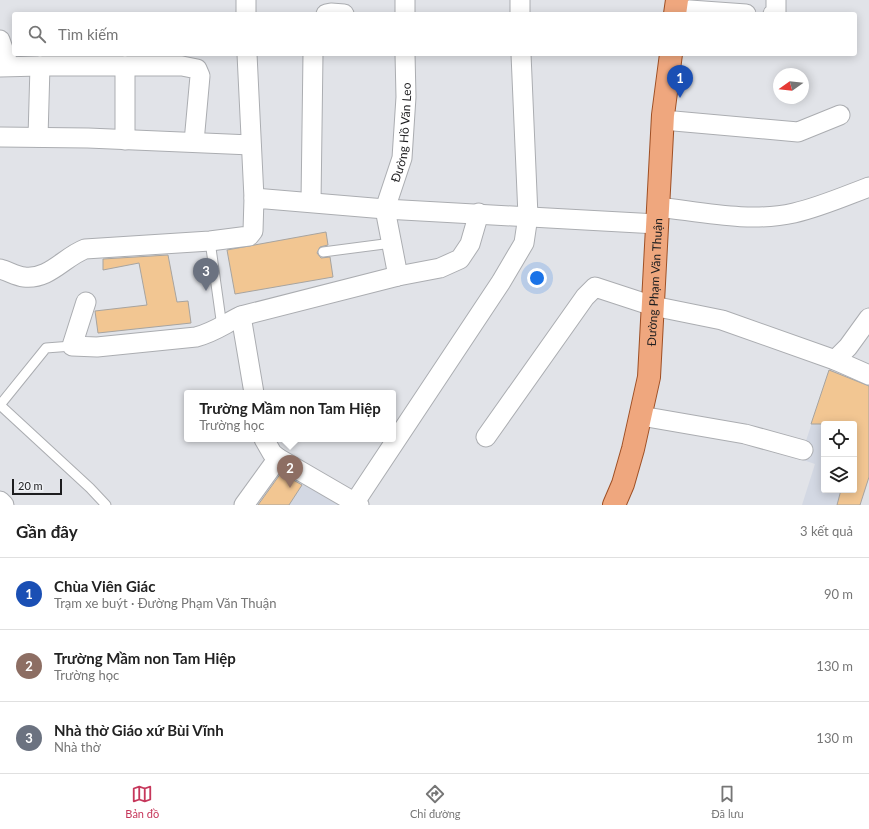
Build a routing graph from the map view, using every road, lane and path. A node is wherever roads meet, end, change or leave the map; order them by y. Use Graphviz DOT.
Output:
graph roads {
  1 [pos="246,0"];
  2 [pos="405,0"];
  3 [pos="520,0"];
  4 [pos="776,0"];
  5 [pos="676,8"];
  6 [pos="246,12"];
  7 [pos="405,12"];
  8 [pos="520,12"];
  9 [pos="723,12"];
  10 [pos="776,12"];
  11 [pos="0,40"];
  12 [pos="247,56"];
  13 [pos="313,56"];
  14 [pos="405,56"];
  15 [pos="520,56"];
  16 [pos="671,56"];
  17 [pos="4,66"];
  18 [pos="40,66"];
  19 [pos="126,66"];
  20 [pos="840,115"];
  21 [pos="663,120"];
  22 [pos="0,137"];
  23 [pos="38,137"];
  24 [pos="124,140"];
  25 [pos="194,142"];
  26 [pos="251,144"];
  27 [pos="869,186"];
  28 [pos="254,198"];
  29 [pos="311,202"];
  30 [pos="385,209"];
  31 [pos="479,214"];
  32 [pos="528,216"];
  33 [pos="658,216"];
  34 [pos="210,241"];
  35 [pos="392,243"];
  36 [pos="323,252"];
  37 [pos="0,269"];
  38 [pos="398,276"];
  39 [pos="86,302"];
  40 [pos="653,306"];
  41 [pos="242,316"];
  42 [pos="869,318"];
  43 [pos="222,326"];
  44 [pos="72,346"];
  45 [pos="835,360"];
  46 [pos="869,375"];
  47 [pos="254,390"];
  48 [pos="0,405"];
  49 [pos="642,416"];
  50 [pos="486,437"];
  51 [pos="266,442"];
  52 [pos="396,442"];
  53 [pos="396,442"];
  54 [pos="803,450"];
  55 [pos="278,458"];
  56 [pos="0,501"];
  57 [pos="355,504"];
  58 [pos="4,505"];
  59 [pos="106,505"];
  60 [pos="244,505"];
  61 [pos="614,505"];
  1 -- 6 [label="street"];
  2 -- 7 [label="street"];
  3 -- 8 [label="street"];
  4 -- 10 [label="street"];
  5 -- 9 [label="street"];
  11 -- 17 [label="street"];
  12 -- 26 [label="street"];
  13 -- 29 [label="street"];
  14 -- 30 [label="street, Đường Hồ Văn Leo"];
  15 -- 32 [label="street"];
  16 -- 21 [label="main road, Đường Phạm Văn Thuận"];
  17 -- 18 [label="street"];
  18 -- 19 [label="street"];
  18 -- 23 [label="street"];
  19 -- 24 [label="street"];
  19 -- 25 [label="street"];
  20 -- 21 [label="street"];
  21 -- 33 [label="main road, Đường Phạm Văn Thuận"];
  22 -- 23 [label="street"];
  23 -- 24 [label="street"];
  24 -- 25 [label="street"];
  25 -- 26 [label="street"];
  26 -- 28 [label="street"];
  27 -- 33 [label="street"];
  28 -- 29 [label="street"];
  28 -- 34 [label="street"];
  29 -- 30 [label="street"];
  30 -- 31 [label="street"];
  30 -- 35 [label="street"];
  31 -- 32 [label="street"];
  31 -- 38 [label="street"];
  32 -- 33 [label="street"];
  32 -- 53 [label="street"];
  33 -- 40 [label="main road, Đường Phạm Văn Thuận"];
  34 -- 37 [label="street"];
  34 -- 43 [label="lane"];
  35 -- 36 [label="lane"];
  35 -- 38 [label="street"];
  38 -- 41 [label="street"];
  39 -- 44 [label="street"];
  40 -- 45 [label="street"];
  40 -- 49 [label="main road, Đường Phạm Văn Thuận"];
  40 -- 50 [label="street"];
  41 -- 43 [label="street"];
  41 -- 47 [label="street"];
  42 -- 45 [label="street"];
  43 -- 44 [label="street"];
  44 -- 48 [label="lane"];
  45 -- 46 [label="street"];
  48 -- 59 [label="lane"];
  49 -- 54 [label="street"];
  49 -- 61 [label="main road, Đường Phạm Văn Thuận"];
  51 -- 55 [label="street"];
  52 -- 57 [label="street"];
  55 -- 57 [label="street"];
  55 -- 60 [label="street"];
  56 -- 58 [label="street"];
}
